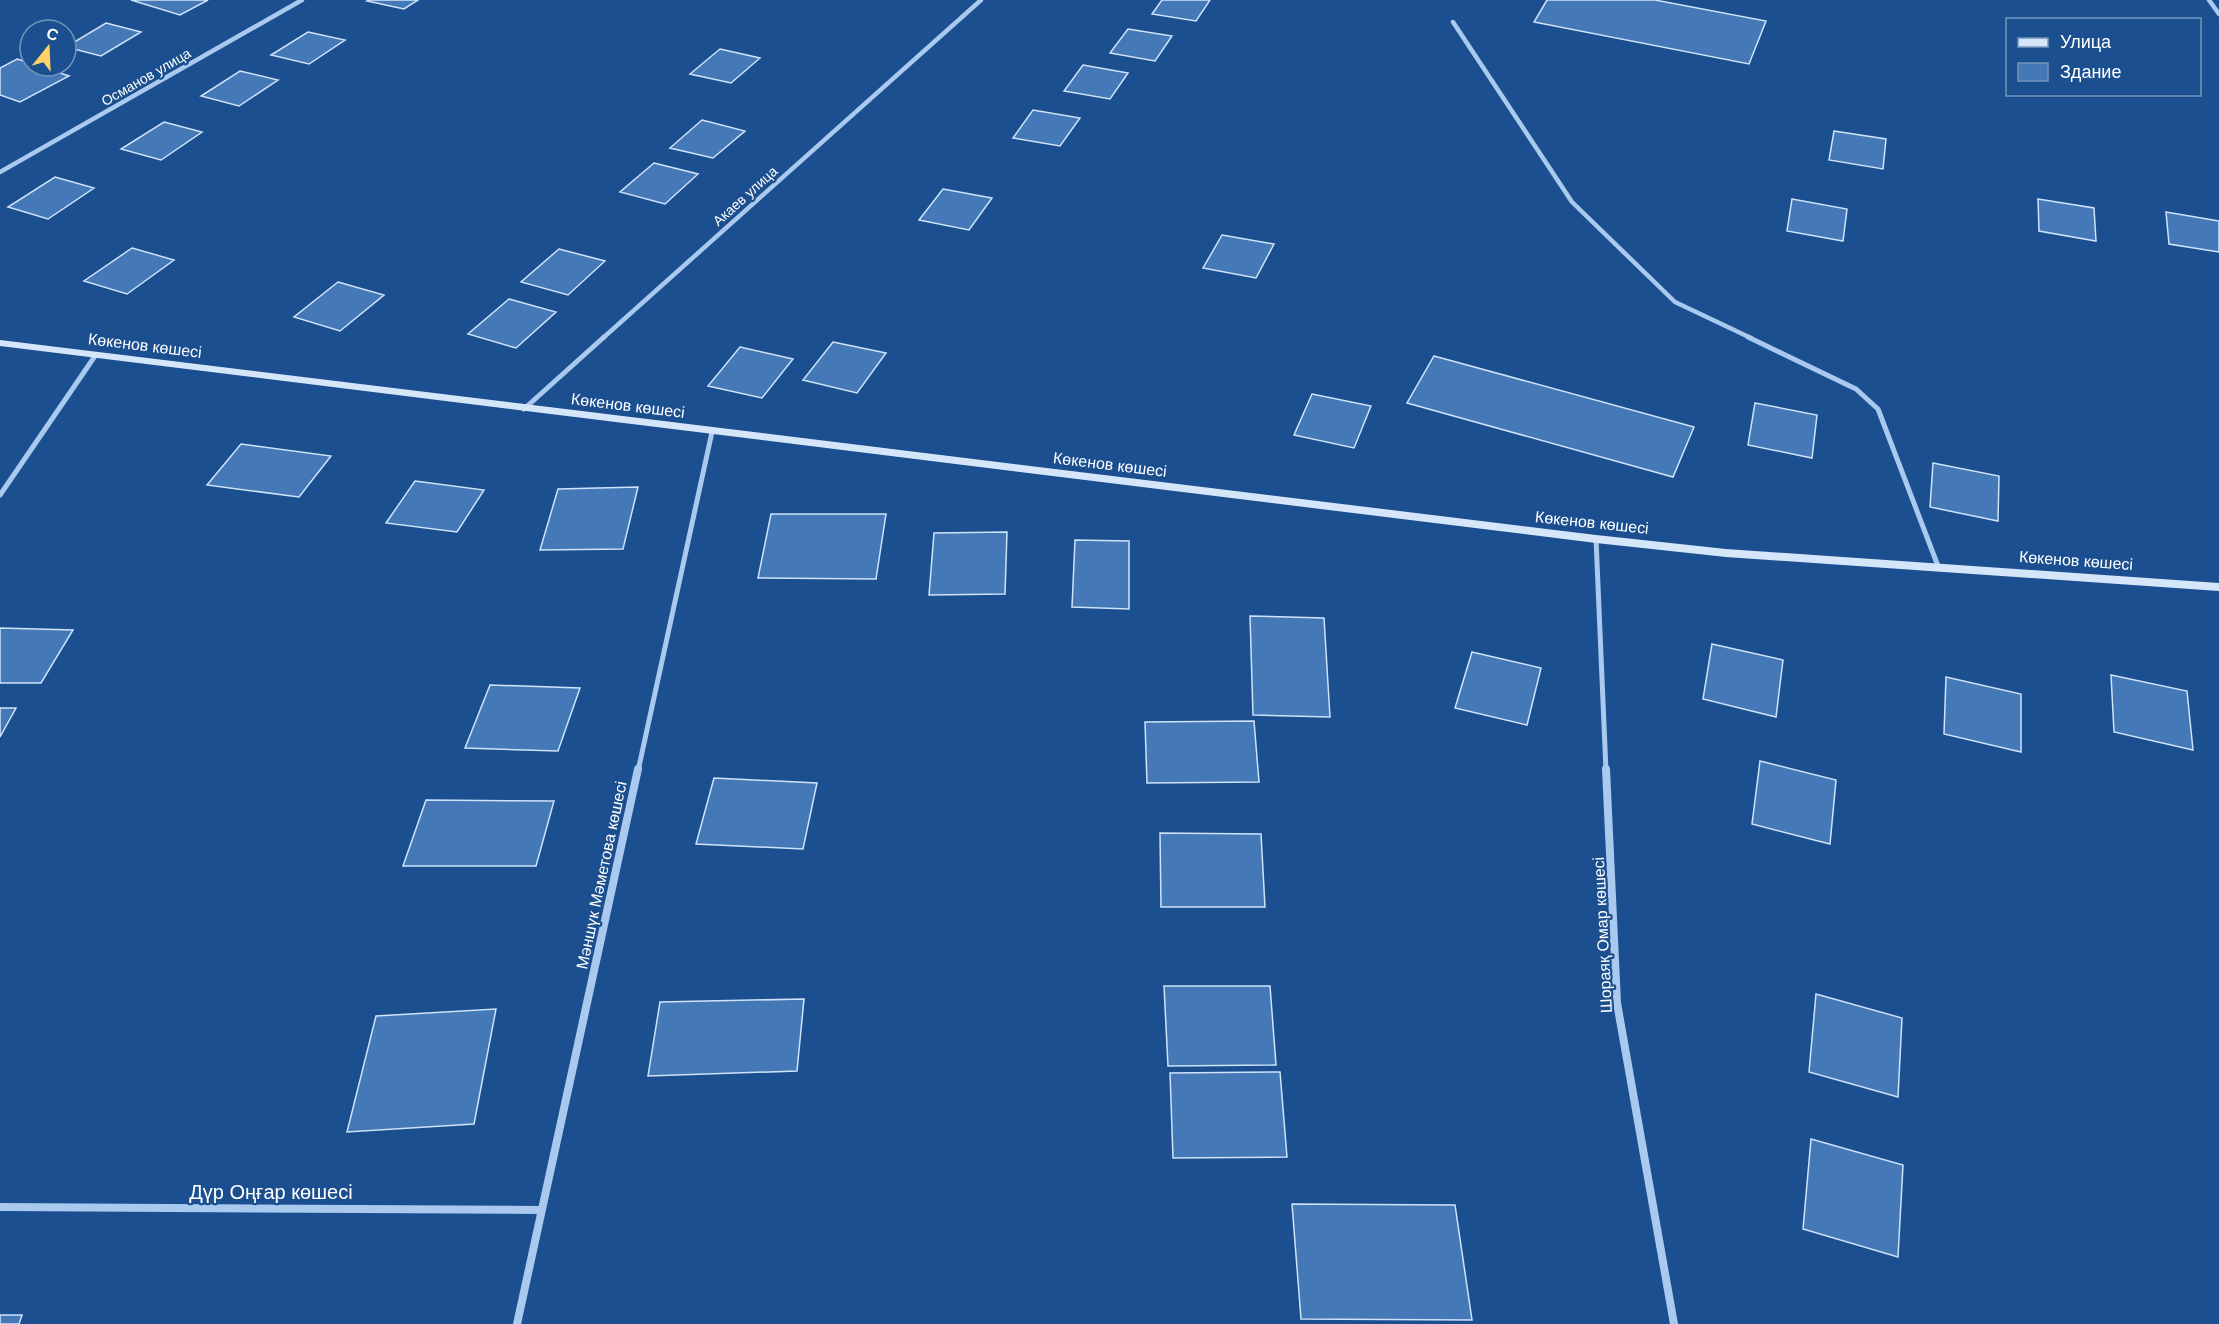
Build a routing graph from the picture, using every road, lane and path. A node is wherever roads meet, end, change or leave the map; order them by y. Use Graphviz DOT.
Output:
graph roads {
  1 [pos="302,0"];
  2 [pos="981,0"];
  3 [pos="2209,0"];
  4 [pos="2219,14"];
  5 [pos="1453,22"];
  6 [pos="0,172"];
  7 [pos="0,344"];
  8 [pos="95,356"];
  9 [pos="524,409"];
  10 [pos="712,432"];
  11 [pos="0,495"];
  12 [pos="1596,539"];
  13 [pos="1938,566"];
  14 [pos="2219,587"];
  15 [pos="0,1207"];
  16 [pos="542,1210"];
  17 [pos="517,1324"];
  18 [pos="1674,1324"];
  1 -- 6 [label="street, Османов улица"];
  2 -- 9 [label="street, Акаев улица"];
  3 -- 4 [label="street"];
  5 -- 13 [label="street"];
  7 -- 8 [label="street, Көкенов көшесі"];
  8 -- 9 [label="street, Көкенов көшесі"];
  8 -- 11 [label="street"];
  9 -- 10 [label="street, Көкенов көшесі"];
  10 -- 12 [label="street, Көкенов көшесі"];
  10 -- 16 [label="street, Мәншүк Мәметова көшесі"];
  12 -- 13 [label="street, Көкенов көшесі"];
  12 -- 18 [label="street, Шораяқ Омар көшесі"];
  13 -- 14 [label="street, Көкенов көшесі"];
  15 -- 16 [label="street, Дүр Оңғар көшесі"];
  16 -- 17 [label="street, Мәншүк Мәметова көшесі"];
}
